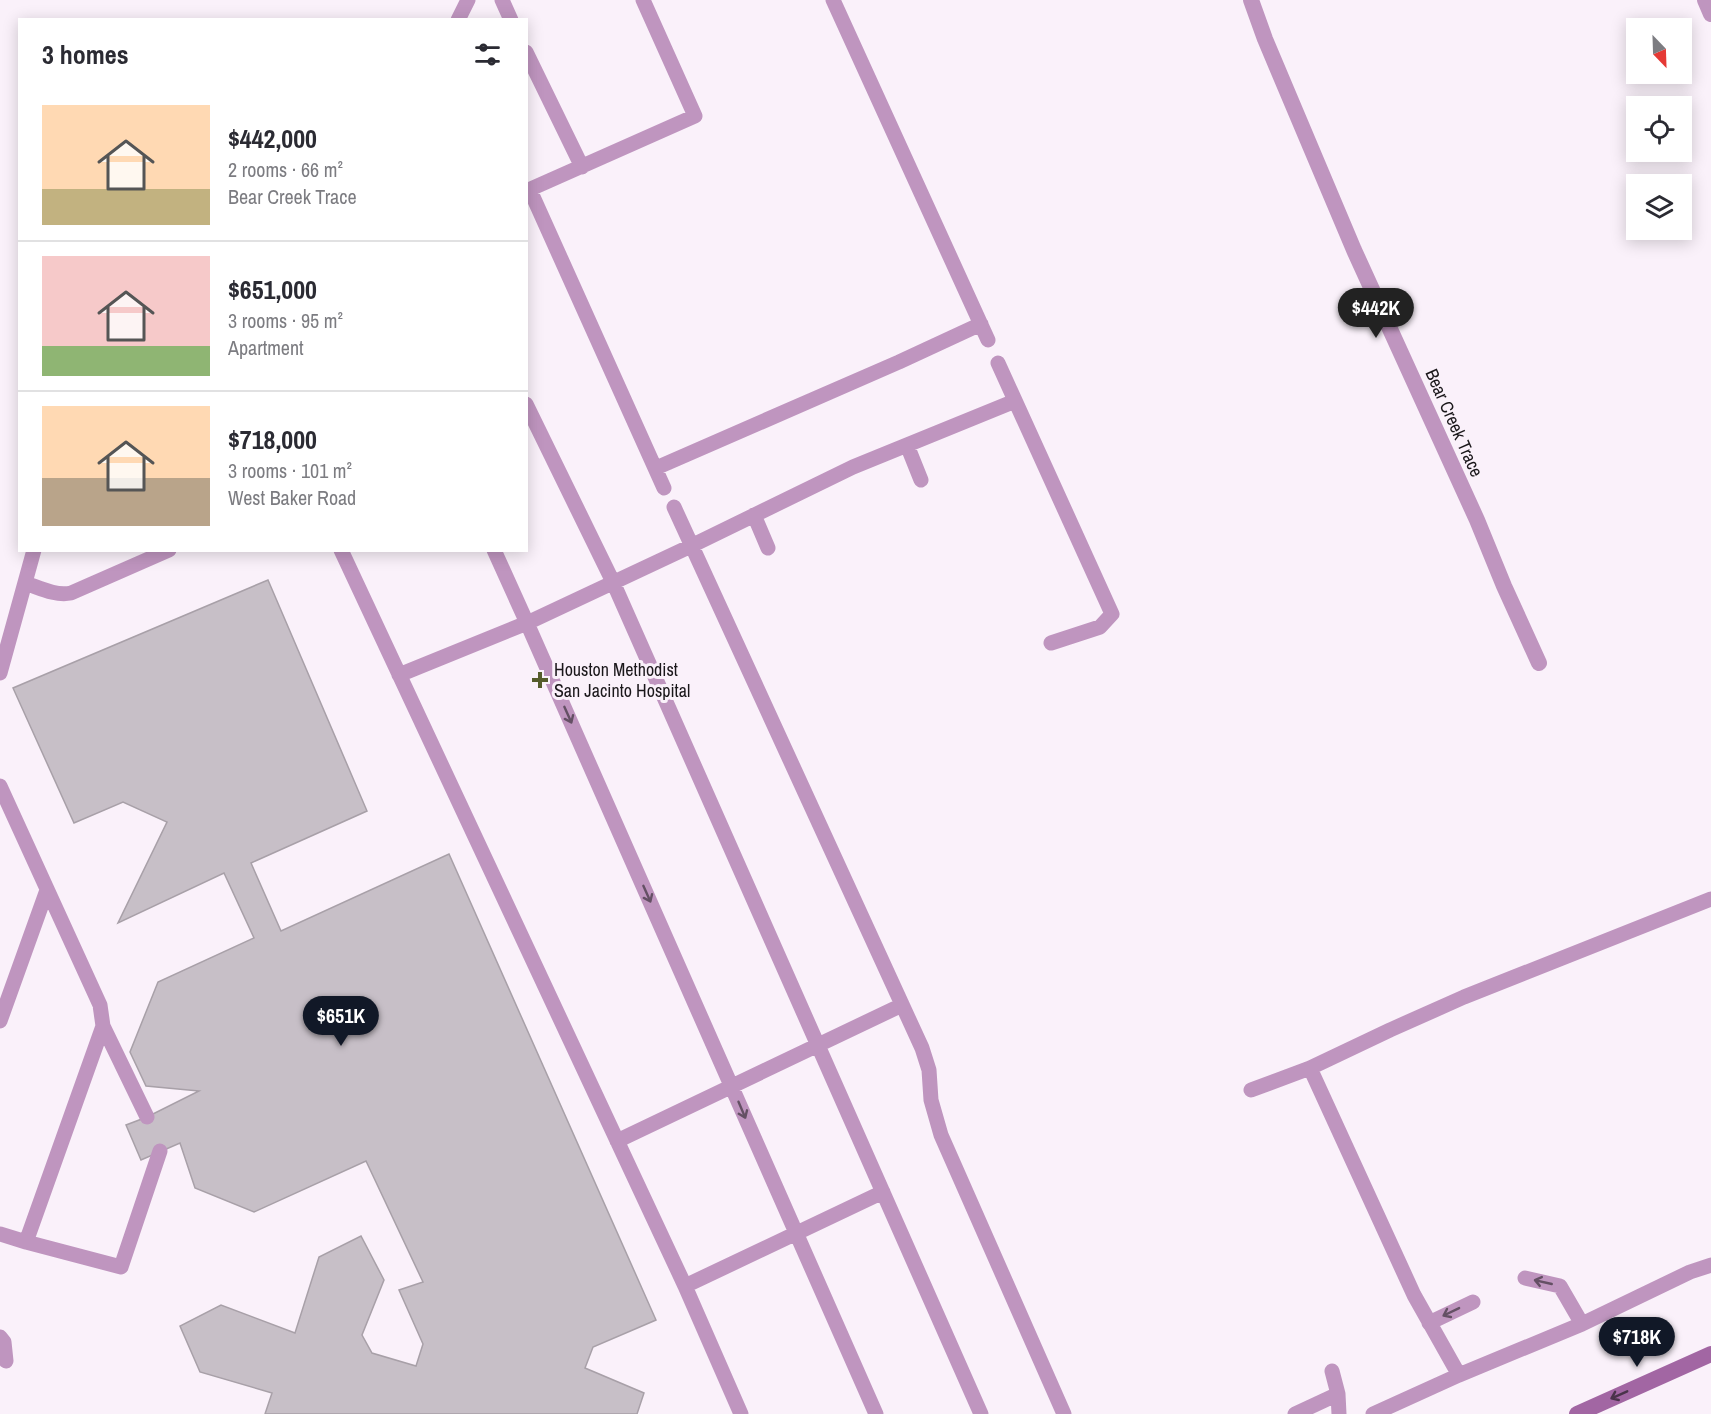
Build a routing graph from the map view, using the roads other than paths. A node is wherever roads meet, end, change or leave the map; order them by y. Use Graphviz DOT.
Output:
graph roads {
  1 [pos="468,0"];
  2 [pos="502,0"];
  3 [pos="643,0"];
  4 [pos="833,0"];
  5 [pos="1251,0"];
  6 [pos="1705,0"];
  7 [pos="1711,14"];
  8 [pos="460,18"];
  9 [pos="510,18"];
  10 [pos="528,56"];
  11 [pos="582,167"];
  12 [pos="528,191"];
  13 [pos="981,324"];
  14 [pos="988,340"];
  15 [pos="998,363"];
  16 [pos="1016,400"];
  17 [pos="528,408"];
  18 [pos="906,445"];
  19 [pos="656,468"];
  20 [pos="921,480"];
  21 [pos="664,488"];
  22 [pos="674,507"];
  23 [pos="754,515"];
  24 [pos="691,546"];
  25 [pos="768,548"];
  26 [pos="33,552"];
  27 [pos="164,552"];
  28 [pos="342,552"];
  29 [pos="495,552"];
  30 [pos="612,582"];
  31 [pos="25,584"];
  32 [pos="527,623"];
  33 [pos="1051,643"];
  34 [pos="1539,663"];
  35 [pos="0,673"];
  36 [pos="399,675"];
  37 [pos="0,786"];
  38 [pos="47,890"];
  39 [pos="1711,899"];
  40 [pos="902,1005"];
  41 [pos="0,1022"];
  42 [pos="103,1026"];
  43 [pos="818,1045"];
  44 [pos="1310,1068"];
  45 [pos="732,1086"];
  46 [pos="1251,1090"];
  47 [pos="147,1117"];
  48 [pos="617,1141"];
  49 [pos="160,1151"];
  50 [pos="883,1192"];
  51 [pos="796,1233"];
  52 [pos="0,1234"];
  53 [pos="26,1242"];
  54 [pos="1711,1264"];
  55 [pos="1525,1278"];
  56 [pos="685,1286"];
  57 [pos="1473,1302"];
  58 [pos="1429,1323"];
  59 [pos="1582,1324"];
  60 [pos="0,1337"];
  61 [pos="1711,1354"];
  62 [pos="6,1361"];
  63 [pos="1332,1371"];
  64 [pos="1459,1375"];
  65 [pos="1338,1394"];
  66 [pos="741,1414"];
  67 [pos="876,1414"];
  68 [pos="981,1414"];
  69 [pos="1064,1414"];
  70 [pos="1295,1414"];
  71 [pos="1339,1414"];
  72 [pos="1373,1414"];
  73 [pos="1577,1414"];
  1 -- 8 [label="lane"];
  2 -- 9 [label="lane"];
  3 -- 11 [label="lane"];
  4 -- 13 [label="lane"];
  5 -- 34 [label="street, Bear Creek Trace"];
  6 -- 7 [label="street"];
  10 -- 11 [label="lane"];
  11 -- 12 [label="lane"];
  12 -- 19 [label="lane"];
  13 -- 14 [label="lane"];
  13 -- 19 [label="lane"];
  15 -- 16 [label="lane"];
  16 -- 18 [label="lane"];
  16 -- 33 [label="lane"];
  17 -- 30 [label="lane"];
  18 -- 20 [label="lane"];
  18 -- 23 [label="lane"];
  19 -- 21 [label="lane"];
  22 -- 24 [label="lane"];
  23 -- 24 [label="lane"];
  23 -- 25 [label="lane"];
  24 -- 30 [label="lane"];
  24 -- 40 [label="lane"];
  26 -- 31 [label="lane"];
  27 -- 31 [label="lane"];
  28 -- 36 [label="lane"];
  29 -- 32 [label="lane"];
  30 -- 32 [label="lane"];
  30 -- 43 [label="lane"];
  31 -- 35 [label="lane"];
  32 -- 36 [label="lane"];
  32 -- 45 [label="lane, one-way"];
  36 -- 48 [label="lane"];
  37 -- 38 [label="lane"];
  38 -- 41 [label="lane"];
  38 -- 42 [label="lane"];
  39 -- 44 [label="lane"];
  40 -- 43 [label="lane"];
  40 -- 69 [label="lane"];
  42 -- 47 [label="lane"];
  42 -- 53 [label="lane"];
  43 -- 45 [label="lane"];
  43 -- 50 [label="lane"];
  44 -- 46 [label="lane"];
  44 -- 58 [label="lane"];
  45 -- 48 [label="lane"];
  45 -- 51 [label="lane, one-way"];
  48 -- 56 [label="lane"];
  49 -- 53 [label="lane"];
  50 -- 51 [label="lane"];
  50 -- 68 [label="lane"];
  51 -- 56 [label="lane"];
  51 -- 67 [label="lane"];
  52 -- 53 [label="lane"];
  54 -- 59 [label="lane"];
  59 -- 55 [label="lane, one-way"];
  56 -- 66 [label="lane"];
  57 -- 58 [label="lane, one-way"];
  58 -- 64 [label="lane"];
  59 -- 64 [label="lane"];
  60 -- 62 [label="lane"];
  61 -- 73 [label="main road, one-way"];
  63 -- 65 [label="lane"];
  64 -- 72 [label="lane"];
  65 -- 70 [label="lane"];
  65 -- 71 [label="lane"];
}
